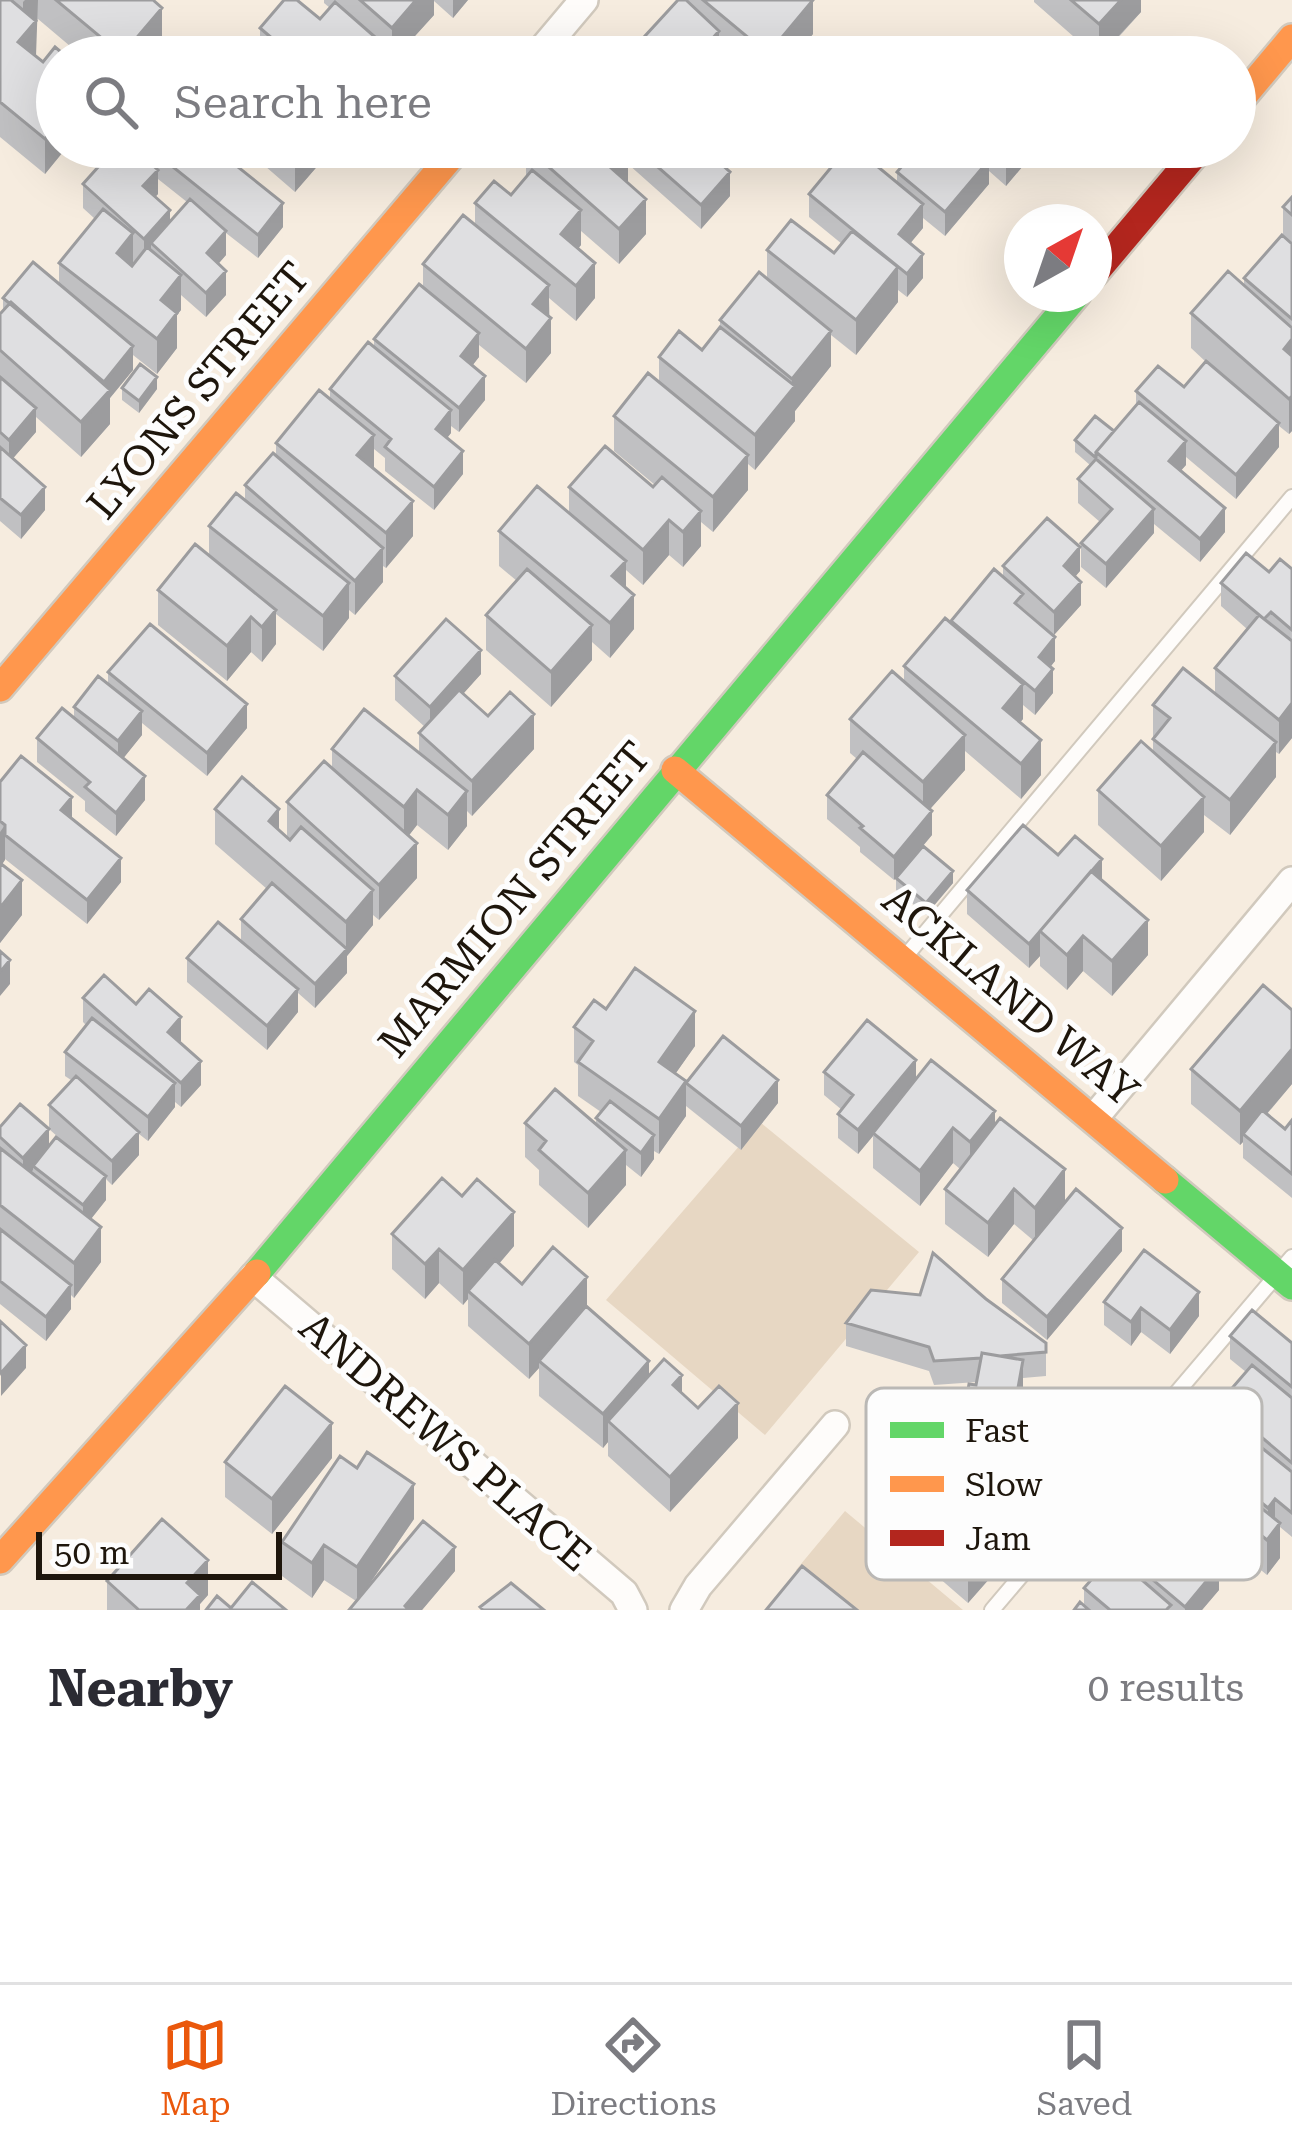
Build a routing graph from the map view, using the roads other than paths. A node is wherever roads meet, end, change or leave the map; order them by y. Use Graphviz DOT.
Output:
graph roads {
  1 [pos="584,0"];
  2 [pos="554,36"];
  3 [pos="1291,42"];
  4 [pos="1256,82"];
  5 [pos="441,168"];
  6 [pos="1183,168"];
  7 [pos="1112,253"];
  8 [pos="1062,312"];
  9 [pos="1292,497"];
  10 [pos="0,688"];
  11 [pos="675,770"];
  12 [pos="1292,881"];
  13 [pos="903,959"];
  14 [pos="1094,1118"];
  15 [pos="1287,1272"];
  16 [pos="253,1276"];
  17 [pos="1186,1388"];
  18 [pos="836,1425"];
  19 [pos="5,1557"];
  20 [pos="1018,1580"];
  21 [pos="0,1583"];
  22 [pos="633,1610"];
  23 [pos="684,1610"];
  24 [pos="992,1610"];
  1 -- 2 [label="street"];
  3 -- 4 [label="street"];
  5 -- 10 [label="street, LYONS STREET"];
  6 -- 7 [label="street"];
  8 -- 11 [label="street, MARMION STREET"];
  9 -- 13 [label="lane"];
  11 -- 13 [label="street, ACKLAND WAY"];
  11 -- 16 [label="street, MARMION STREET"];
  12 -- 14 [label="street"];
  13 -- 14 [label="street, ACKLAND WAY"];
  14 -- 15 [label="street, ACKLAND WAY"];
  15 -- 17 [label="lane"];
  16 -- 19 [label="street, MARMION STREET"];
  16 -- 22 [label="street, ANDREWS PLACE"];
  18 -- 23 [label="street"];
  19 -- 21 [label="street, MARMION STREET"];
  20 -- 24 [label="lane"];
}
